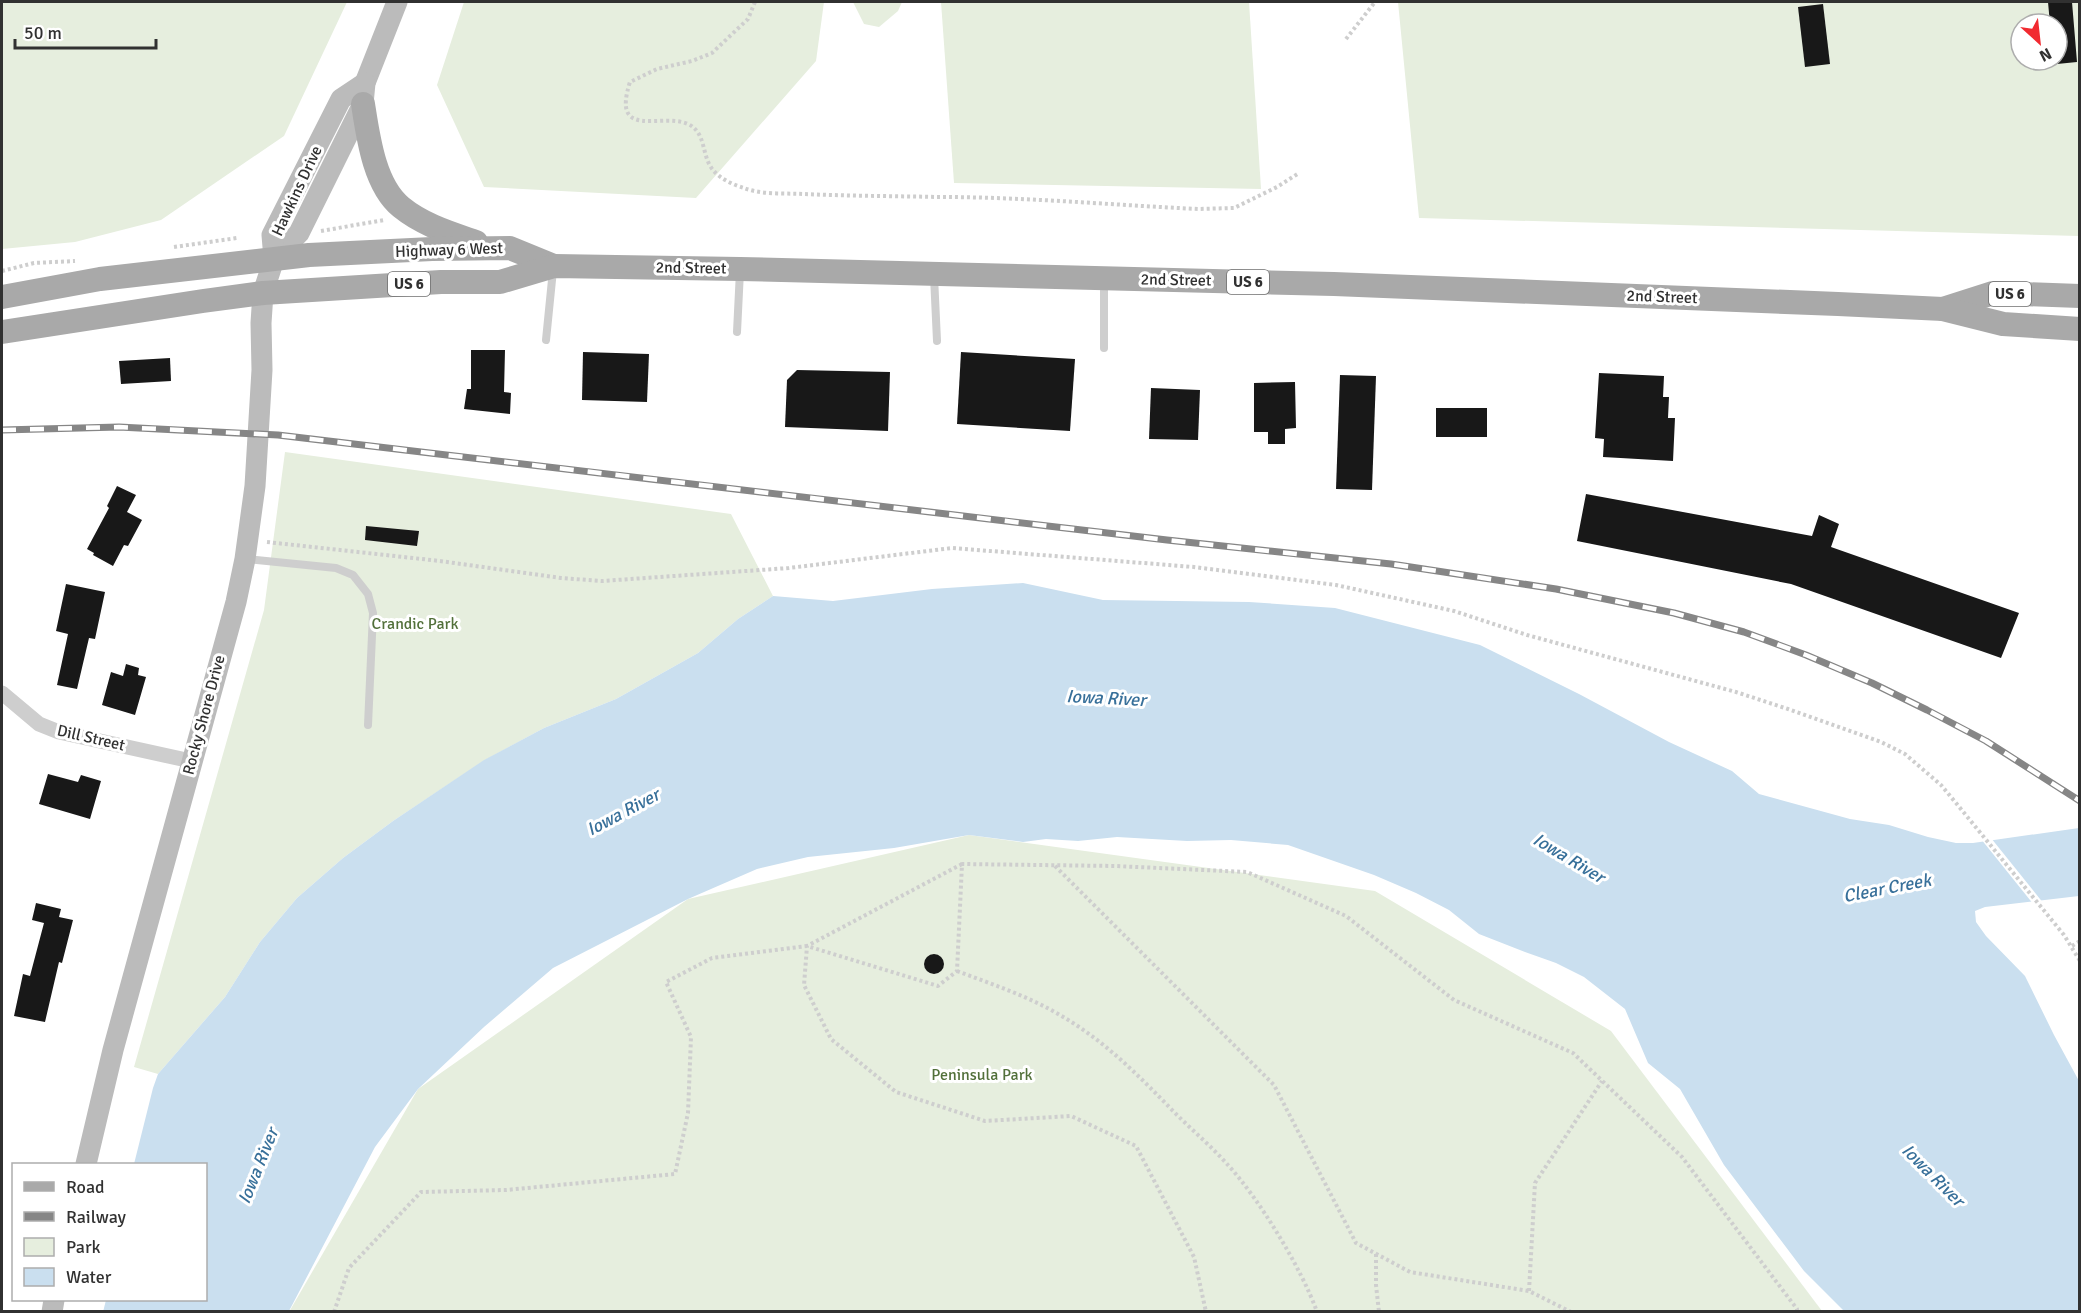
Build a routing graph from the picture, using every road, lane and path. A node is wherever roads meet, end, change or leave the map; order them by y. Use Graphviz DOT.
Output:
graph roads {
  1 [pos="398,2"];
  2 [pos="755,2"];
  3 [pos="1375,2"];
  4 [pos="1346,39"];
  5 [pos="364,94"];
  6 [pos="1299,173"];
  7 [pos="386,220"];
  8 [pos="312,232"];
  9 [pos="493,248"];
  10 [pos="274,259"];
  11 [pos="554,266"];
  12 [pos="740,269"];
  13 [pos="934,274"];
  14 [pos="1104,278"];
  15 [pos="263,293"];
  16 [pos="2079,296"];
  17 [pos="2,297"];
  18 [pos="1943,309"];
  19 [pos="2079,329"];
  20 [pos="2,332"];
  21 [pos="737,332"];
  22 [pos="546,340"];
  23 [pos="937,341"];
  24 [pos="1104,348"];
  25 [pos="263,542"];
  26 [pos="245,559"];
  27 [pos="2,693"];
  28 [pos="368,725"];
  29 [pos="191,761"];
  30 [pos="962,864"];
  31 [pos="1054,865"];
  32 [pos="2079,941"];
  33 [pos="807,946"];
  34 [pos="2072,946"];
  35 [pos="2079,961"];
  36 [pos="957,971"];
  37 [pos="1602,1081"];
  38 [pos="86,1163"];
  39 [pos="1376,1254"];
  40 [pos="1529,1292"];
  41 [pos="334,1311"];
  42 [pos="1206,1311"];
  43 [pos="1317,1311"];
  44 [pos="1379,1311"];
  45 [pos="1571,1311"];
  46 [pos="1797,1311"];
  1 -- 5 [label="street, Hawkins Drive"];
  2 -- 6 [label="path"];
  3 -- 4 [label="path"];
  5 -- 9 [label="main road"];
  5 -- 10 [label="street, Hawkins Drive"];
  7 -- 8 [label="path"];
  9 -- 10 [label="main road, Highway 6 West / US 6"];
  9 -- 11 [label="main road, Highway 6 West / US 6"];
  10 -- 15 [label="street, Rocky Shore Drive"];
  10 -- 17 [label="main road, Highway 6 West / US 6"];
  11 -- 12 [label="main road, 2nd Street / US 6"];
  11 -- 15 [label="main road, Highway 6 West / US 6"];
  11 -- 22 [label="lane"];
  12 -- 13 [label="main road, 2nd Street / US 6"];
  12 -- 21 [label="lane"];
  13 -- 14 [label="main road, 2nd Street / US 6"];
  13 -- 23 [label="lane"];
  14 -- 18 [label="main road, 2nd Street / US 6"];
  14 -- 24 [label="lane"];
  15 -- 20 [label="main road, Highway 6 West / US 6"];
  15 -- 26 [label="street, Rocky Shore Drive"];
  16 -- 18 [label="main road, 2nd Street / US 6"];
  18 -- 19 [label="main road, 2nd Street / US 6"];
  25 -- 34 [label="path"];
  26 -- 28 [label="lane"];
  26 -- 29 [label="street, Rocky Shore Drive"];
  27 -- 29 [label="street, Dill Street"];
  29 -- 38 [label="street, Rocky Shore Drive"];
  30 -- 31 [label="path"];
  30 -- 33 [label="path"];
  30 -- 36 [label="path"];
  31 -- 37 [label="path"];
  31 -- 39 [label="path"];
  32 -- 34 [label="path"];
  33 -- 36 [label="path"];
  33 -- 41 [label="path"];
  33 -- 42 [label="path"];
  34 -- 35 [label="path"];
  36 -- 43 [label="path"];
  37 -- 40 [label="path"];
  37 -- 46 [label="path"];
  39 -- 40 [label="path"];
  39 -- 44 [label="path"];
  40 -- 45 [label="path"];
}
